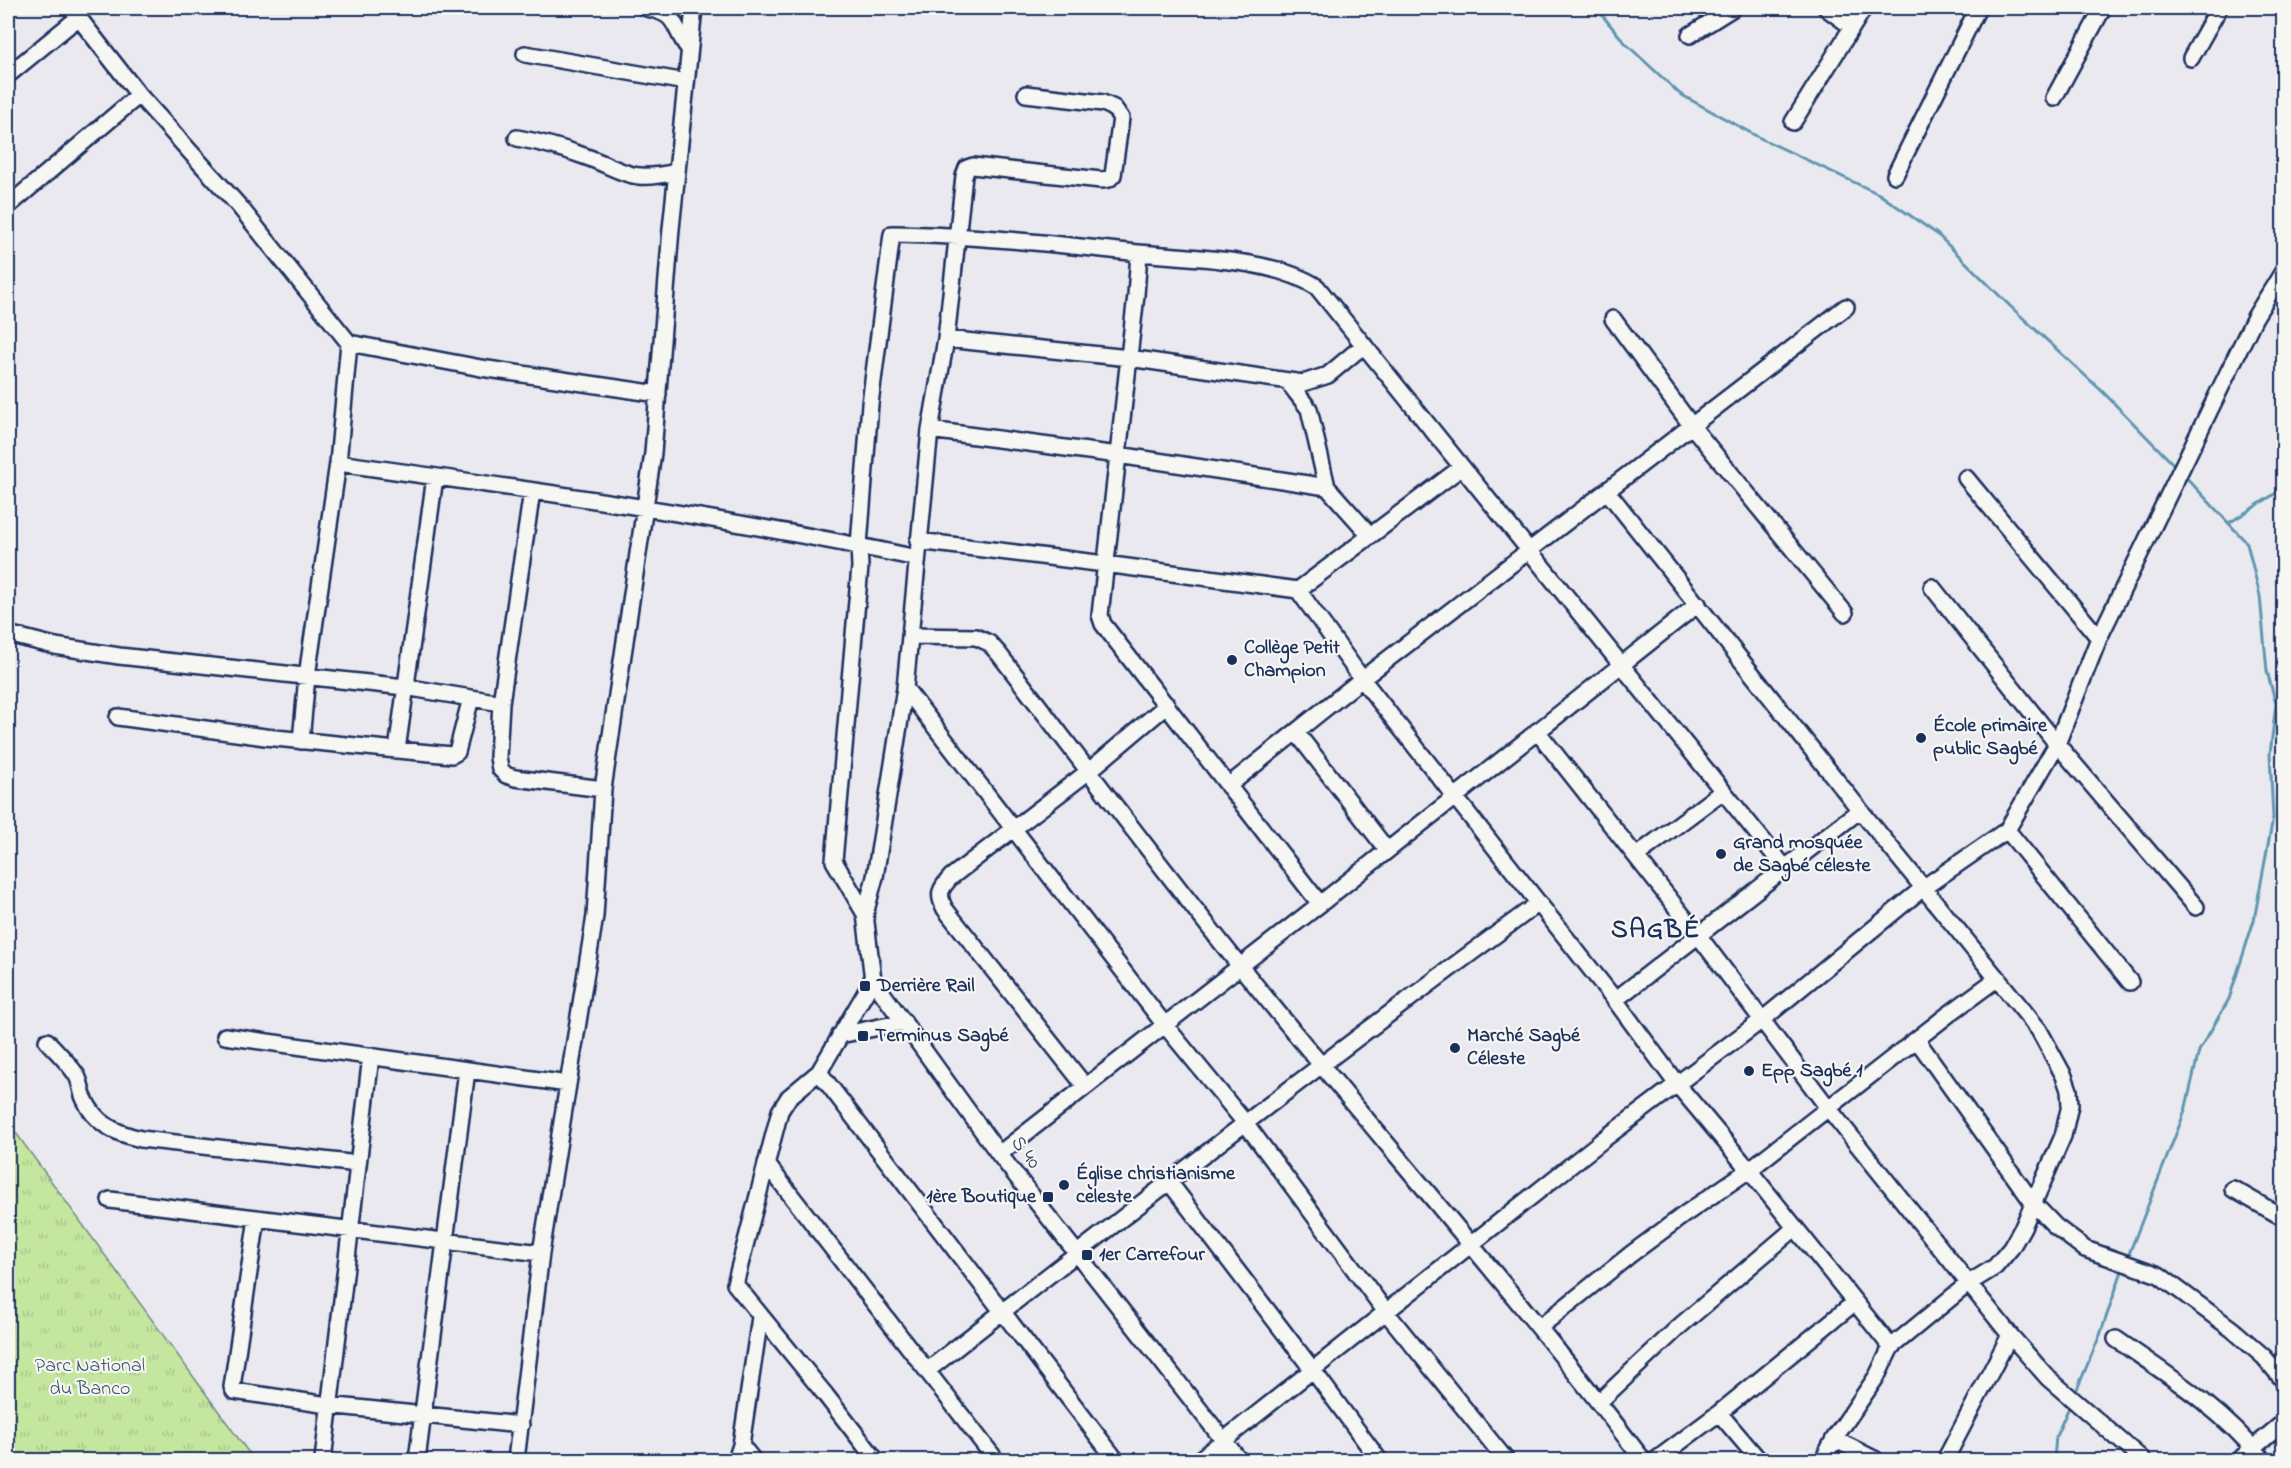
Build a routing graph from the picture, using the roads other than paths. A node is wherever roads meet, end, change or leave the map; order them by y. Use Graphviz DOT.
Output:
graph roads {
  1 [pos="646,8"];
  2 [pos="694,8"];
  3 [pos="1733,8"];
  4 [pos="1826,8"];
  5 [pos="1864,8"];
  6 [pos="1978,8"];
  7 [pos="2103,8"];
  8 [pos="2219,8"];
  9 [pos="75,12"];
  10 [pos="1852,27"];
  11 [pos="1690,35"];
  12 [pos="689,49"];
  13 [pos="525,54"];
  14 [pos="2192,58"];
  15 [pos="8,75"];
  16 [pos="686,82"];
  17 [pos="1026,94"];
  18 [pos="139,95"];
  19 [pos="2054,98"];
  20 [pos="1793,122"];
  21 [pos="517,138"];
  22 [pos="676,172"];
  23 [pos="1895,175"];
  24 [pos="8,206"];
  25 [pos="958,235"];
  26 [pos="1139,253"];
  27 [pos="2283,270"];
  28 [pos="1846,307"];
  29 [pos="1613,319"];
  30 [pos="946,339"];
  31 [pos="349,343"];
  32 [pos="1364,345"];
  33 [pos="1129,358"];
  34 [pos="1288,382"];
  35 [pos="658,394"];
  36 [pos="1690,426"];
  37 [pos="930,430"];
  38 [pos="1118,455"];
  39 [pos="338,463"];
  40 [pos="1462,466"];
  41 [pos="435,477"];
  42 [pos="1966,478"];
  43 [pos="1327,487"];
  44 [pos="1607,490"];
  45 [pos="531,491"];
  46 [pos="644,508"];
  47 [pos="1370,535"];
  48 [pos="918,541"];
  49 [pos="859,545"];
  50 [pos="1529,550"];
  51 [pos="917,558"];
  52 [pos="1105,564"];
  53 [pos="1932,587"];
  54 [pos="1298,590"];
  55 [pos="1698,604"];
  56 [pos="1845,614"];
  57 [pos="8,634"];
  58 [pos="910,636"];
  59 [pos="2099,638"];
  60 [pos="1620,664"];
  61 [pos="307,676"];
  62 [pos="1362,679"];
  63 [pos="405,687"];
  64 [pos="905,688"];
  65 [pos="471,698"];
  66 [pos="501,703"];
  67 [pos="1167,705"];
  68 [pos="118,717"];
  69 [pos="1537,731"];
  70 [pos="1296,732"];
  71 [pos="301,741"];
  72 [pos="2057,744"];
  73 [pos="397,750"];
  74 [pos="1089,771"];
  75 [pos="1228,786"];
  76 [pos="603,789"];
  77 [pos="1723,791"];
  78 [pos="1454,797"];
  79 [pos="1860,810"];
  80 [pos="1014,830"];
  81 [pos="2007,830"];
  82 [pos="1387,850"];
  83 [pos="1636,856"];
  84 [pos="1785,868"];
  85 [pos="1923,888"];
  86 [pos="1539,903"];
  87 [pos="1320,904"];
  88 [pos="2196,907"];
  89 [pos="865,914"];
  90 [pos="1698,935"];
  91 [pos="1240,966"];
  92 [pos="1998,978"];
  93 [pos="873,980"];
  94 [pos="2130,982"];
  95 [pos="1615,1000"];
  96 [pos="1762,1020"];
  97 [pos="904,1022"];
  98 [pos="1164,1024"];
  99 [pos="840,1035"];
  100 [pos="225,1036"];
  101 [pos="1917,1040"];
  102 [pos="47,1041"];
  103 [pos="371,1056"];
  104 [pos="1323,1065"];
  105 [pos="467,1070"];
  106 [pos="819,1072"];
  107 [pos="1676,1083"];
  108 [pos="568,1084"];
  109 [pos="1085,1086"];
  110 [pos="1829,1109"];
  111 [pos="1246,1124"];
  112 [pos="999,1154"];
  113 [pos="766,1163"];
  114 [pos="357,1164"];
  115 [pos="1749,1170"];
  116 [pos="1170,1183"];
  117 [pos="2233,1189"];
  118 [pos="110,1200"];
  119 [pos="2033,1203"];
  120 [pos="257,1218"];
  121 [pos="2283,1218"];
  122 [pos="1795,1228"];
  123 [pos="349,1229"];
  124 [pos="444,1241"];
  125 [pos="1470,1247"];
  126 [pos="541,1253"];
  127 [pos="1077,1254"];
  128 [pos="1969,1283"];
  129 [pos="1854,1303"];
  130 [pos="1001,1312"];
  131 [pos="1386,1312"];
  132 [pos="759,1317"];
  133 [pos="1540,1327"];
  134 [pos="2010,1335"];
  135 [pos="2116,1339"];
  136 [pos="1891,1347"];
  137 [pos="1312,1369"];
  138 [pos="928,1370"];
  139 [pos="2283,1381"];
  140 [pos="1599,1402"];
  141 [pos="328,1405"];
  142 [pos="422,1413"];
  143 [pos="1719,1413"];
  144 [pos="2283,1422"];
  145 [pos="521,1425"];
  146 [pos="1834,1439"];
  147 [pos="1224,1441"];
  148 [pos="741,1445"];
  149 [pos="2258,1455"];
  150 [pos="1503,1459"];
  151 [pos="323,1461"];
  152 [pos="417,1461"];
  153 [pos="516,1461"];
  154 [pos="736,1461"];
  155 [pos="753,1461"];
  156 [pos="876,1461"];
  157 [pos="996,1461"];
  158 [pos="1116,1461"];
  159 [pos="1199,1461"];
  160 [pos="1239,1461"];
  161 [pos="1379,1461"];
  162 [pos="1643,1461"];
  163 [pos="1656,1461"];
  164 [pos="1759,1461"];
  165 [pos="1823,1461"];
  166 [pos="1876,1461"];
  167 [pos="1945,1461"];
  168 [pos="2143,1461"];
  169 [pos="2239,1461"];
  1 -- 12 [label="street"];
  2 -- 12 [label="street"];
  3 -- 11 [label="street"];
  4 -- 10 [label="street"];
  5 -- 10 [label="street"];
  6 -- 23 [label="street"];
  7 -- 19 [label="street"];
  8 -- 14 [label="street"];
  9 -- 15 [label="street"];
  9 -- 18 [label="street"];
  10 -- 20 [label="street"];
  12 -- 16 [label="street"];
  13 -- 16 [label="street"];
  16 -- 22 [label="street"];
  17 -- 25 [label="street"];
  18 -- 24 [label="street"];
  18 -- 31 [label="street"];
  21 -- 22 [label="street"];
  22 -- 35 [label="street"];
  25 -- 26 [label="street"];
  25 -- 30 [label="street"];
  25 -- 49 [label="street"];
  26 -- 32 [label="street"];
  26 -- 33 [label="street"];
  27 -- 59 [label="street"];
  28 -- 36 [label="street"];
  29 -- 36 [label="street"];
  30 -- 33 [label="street"];
  30 -- 37 [label="street"];
  31 -- 35 [label="street"];
  31 -- 39 [label="street"];
  32 -- 34 [label="street"];
  32 -- 40 [label="street"];
  33 -- 34 [label="street"];
  33 -- 38 [label="street"];
  34 -- 43 [label="street"];
  35 -- 46 [label="street"];
  36 -- 44 [label="street"];
  36 -- 56 [label="street"];
  37 -- 38 [label="street"];
  37 -- 48 [label="street"];
  38 -- 43 [label="street"];
  38 -- 52 [label="street"];
  39 -- 41 [label="street"];
  39 -- 61 [label="street"];
  40 -- 47 [label="street"];
  40 -- 50 [label="street"];
  41 -- 45 [label="street"];
  41 -- 63 [label="street"];
  42 -- 59 [label="street"];
  43 -- 47 [label="street"];
  44 -- 50 [label="street"];
  44 -- 55 [label="street"];
  45 -- 46 [label="street"];
  45 -- 66 [label="street"];
  46 -- 49 [label="street"];
  46 -- 76 [label="street"];
  47 -- 54 [label="street"];
  48 -- 51 [label="street"];
  48 -- 52 [label="street"];
  49 -- 51 [label="street"];
  49 -- 89 [label="street"];
  50 -- 60 [label="street"];
  50 -- 62 [label="street"];
  51 -- 58 [label="street"];
  52 -- 54 [label="street"];
  52 -- 67 [label="street"];
  53 -- 72 [label="street"];
  54 -- 62 [label="street"];
  55 -- 60 [label="street"];
  55 -- 79 [label="street"];
  57 -- 61 [label="street"];
  58 -- 64 [label="street"];
  58 -- 74 [label="street"];
  59 -- 72 [label="street"];
  60 -- 69 [label="street"];
  60 -- 77 [label="street"];
  61 -- 63 [label="street"];
  61 -- 71 [label="street"];
  62 -- 70 [label="street"];
  62 -- 78 [label="street"];
  63 -- 65 [label="street"];
  63 -- 73 [label="street"];
  64 -- 80 [label="street"];
  64 -- 89 [label="street"];
  65 -- 66 [label="street"];
  65 -- 73 [label="street"];
  66 -- 76 [label="street"];
  67 -- 74 [label="street"];
  67 -- 75 [label="street"];
  68 -- 71 [label="street"];
  69 -- 78 [label="street"];
  69 -- 83 [label="street"];
  70 -- 75 [label="street"];
  70 -- 82 [label="street"];
  71 -- 73 [label="street"];
  72 -- 81 [label="street"];
  72 -- 88 [label="street"];
  74 -- 80 [label="street"];
  74 -- 91 [label="street"];
  75 -- 87 [label="street"];
  76 -- 108 [label="street"];
  77 -- 83 [label="street"];
  77 -- 84 [label="street"];
  78 -- 82 [label="street"];
  78 -- 86 [label="street"];
  79 -- 84 [label="street"];
  79 -- 85 [label="street"];
  80 -- 98 [label="street"];
  80 -- 109 [label="street"];
  81 -- 85 [label="street"];
  81 -- 94 [label="street"];
  82 -- 87 [label="street"];
  83 -- 90 [label="street"];
  84 -- 90 [label="street"];
  85 -- 92 [label="street"];
  85 -- 96 [label="street"];
  86 -- 95 [label="street"];
  86 -- 104 [label="street"];
  87 -- 91 [label="street"];
  89 -- 93 [label="street"];
  90 -- 95 [label="street"];
  90 -- 96 [label="street"];
  91 -- 98 [label="street"];
  91 -- 104 [label="street"];
  92 -- 101 [label="street"];
  92 -- 119 [label="street"];
  93 -- 97 [label="street, S 40"];
  93 -- 99 [label="street"];
  95 -- 107 [label="street"];
  96 -- 107 [label="street"];
  96 -- 110 [label="street"];
  97 -- 99 [label="street"];
  97 -- 112 [label="street, S 40"];
  98 -- 109 [label="street"];
  98 -- 111 [label="street"];
  99 -- 106 [label="street"];
  100 -- 103 [label="street"];
  101 -- 110 [label="street"];
  101 -- 119 [label="street"];
  102 -- 114 [label="street"];
  103 -- 105 [label="street"];
  103 -- 114 [label="street"];
  104 -- 111 [label="street"];
  104 -- 125 [label="street"];
  105 -- 108 [label="street"];
  105 -- 124 [label="street"];
  106 -- 113 [label="street"];
  106 -- 130 [label="street"];
  107 -- 115 [label="street"];
  107 -- 125 [label="street"];
  108 -- 126 [label="street"];
  109 -- 112 [label="street"];
  110 -- 115 [label="street"];
  110 -- 128 [label="street"];
  111 -- 116 [label="street"];
  111 -- 131 [label="street"];
  112 -- 127 [label="street, S 40"];
  113 -- 132 [label="street"];
  113 -- 138 [label="street"];
  114 -- 123 [label="street"];
  115 -- 122 [label="street"];
  115 -- 133 [label="street"];
  116 -- 127 [label="street"];
  116 -- 137 [label="street"];
  117 -- 121 [label="street"];
  118 -- 120 [label="street"];
  119 -- 128 [label="street"];
  119 -- 139 [label="street"];
  120 -- 123 [label="street"];
  120 -- 141 [label="street"];
  122 -- 129 [label="street"];
  122 -- 140 [label="street"];
  123 -- 124 [label="street"];
  123 -- 141 [label="street"];
  124 -- 126 [label="street"];
  124 -- 142 [label="street"];
  125 -- 131 [label="street"];
  125 -- 133 [label="street"];
  126 -- 145 [label="street"];
  127 -- 130 [label="street"];
  127 -- 147 [label="street, S 40"];
  128 -- 134 [label="street"];
  128 -- 136 [label="street"];
  129 -- 136 [label="street"];
  129 -- 143 [label="street"];
  130 -- 138 [label="street"];
  130 -- 158 [label="street"];
  131 -- 137 [label="street"];
  131 -- 150 [label="street"];
  132 -- 148 [label="street"];
  132 -- 156 [label="street"];
  133 -- 140 [label="street"];
  134 -- 167 [label="street"];
  134 -- 168 [label="street"];
  135 -- 149 [label="street"];
  136 -- 146 [label="street"];
  137 -- 147 [label="street"];
  137 -- 161 [label="street"];
  138 -- 157 [label="street"];
  140 -- 162 [label="street"];
  141 -- 142 [label="street"];
  141 -- 151 [label="street"];
  142 -- 145 [label="street"];
  142 -- 152 [label="street"];
  143 -- 163 [label="street"];
  143 -- 164 [label="street"];
  144 -- 149 [label="street"];
  145 -- 153 [label="street"];
  146 -- 165 [label="street"];
  146 -- 166 [label="street"];
  147 -- 159 [label="street"];
  147 -- 160 [label="street, S 40"];
  148 -- 154 [label="street"];
  148 -- 155 [label="street"];
  149 -- 169 [label="street"];
}
